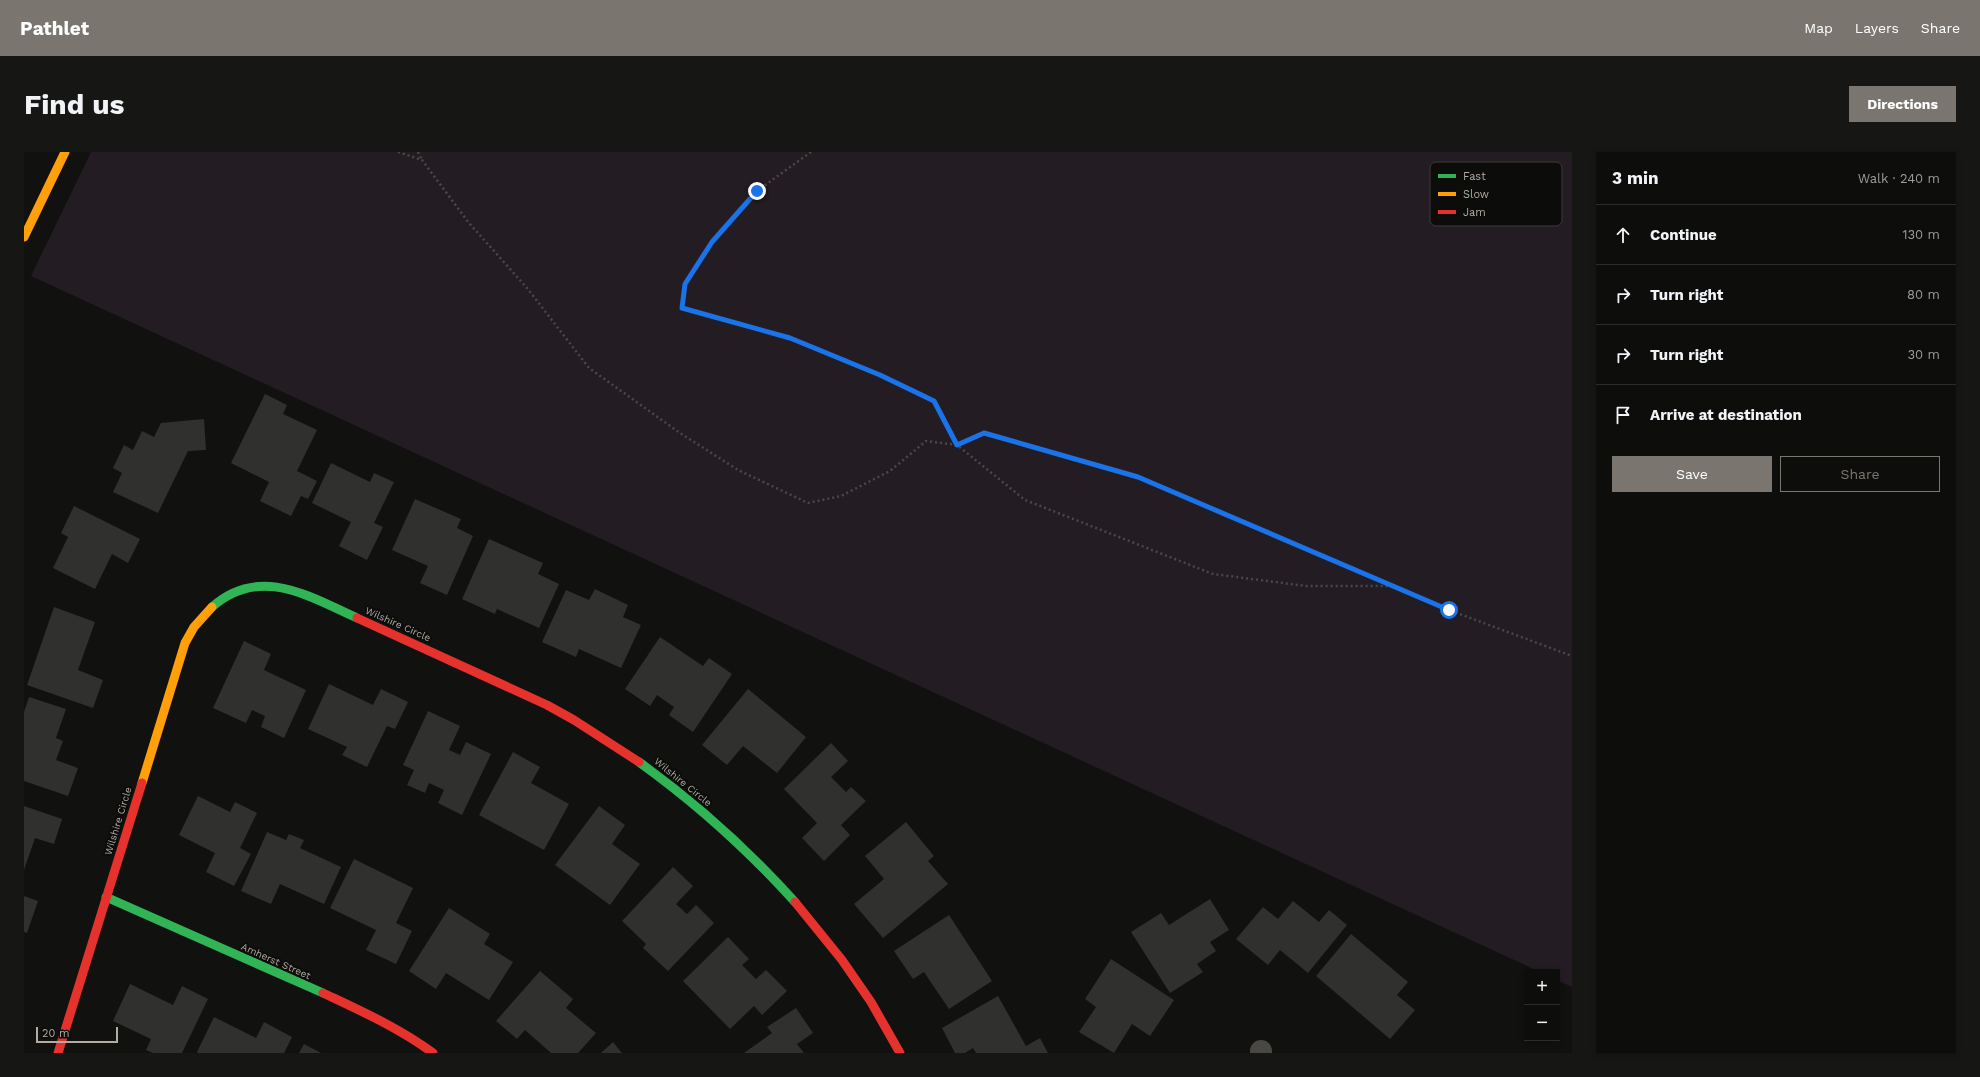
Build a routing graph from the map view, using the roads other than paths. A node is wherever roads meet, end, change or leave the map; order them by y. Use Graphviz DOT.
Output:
graph roads {
  1 [pos="65,152"];
  2 [pos="24,237"];
  3 [pos="106,897"];
  4 [pos="58,1053"];
  5 [pos="433,1053"];
  6 [pos="900,1053"];
  1 -- 2 [label="street"];
  3 -- 4 [label="street, Wilshire Circle"];
  3 -- 5 [label="street, Amherst Street"];
  3 -- 6 [label="street, Wilshire Circle"];
}
